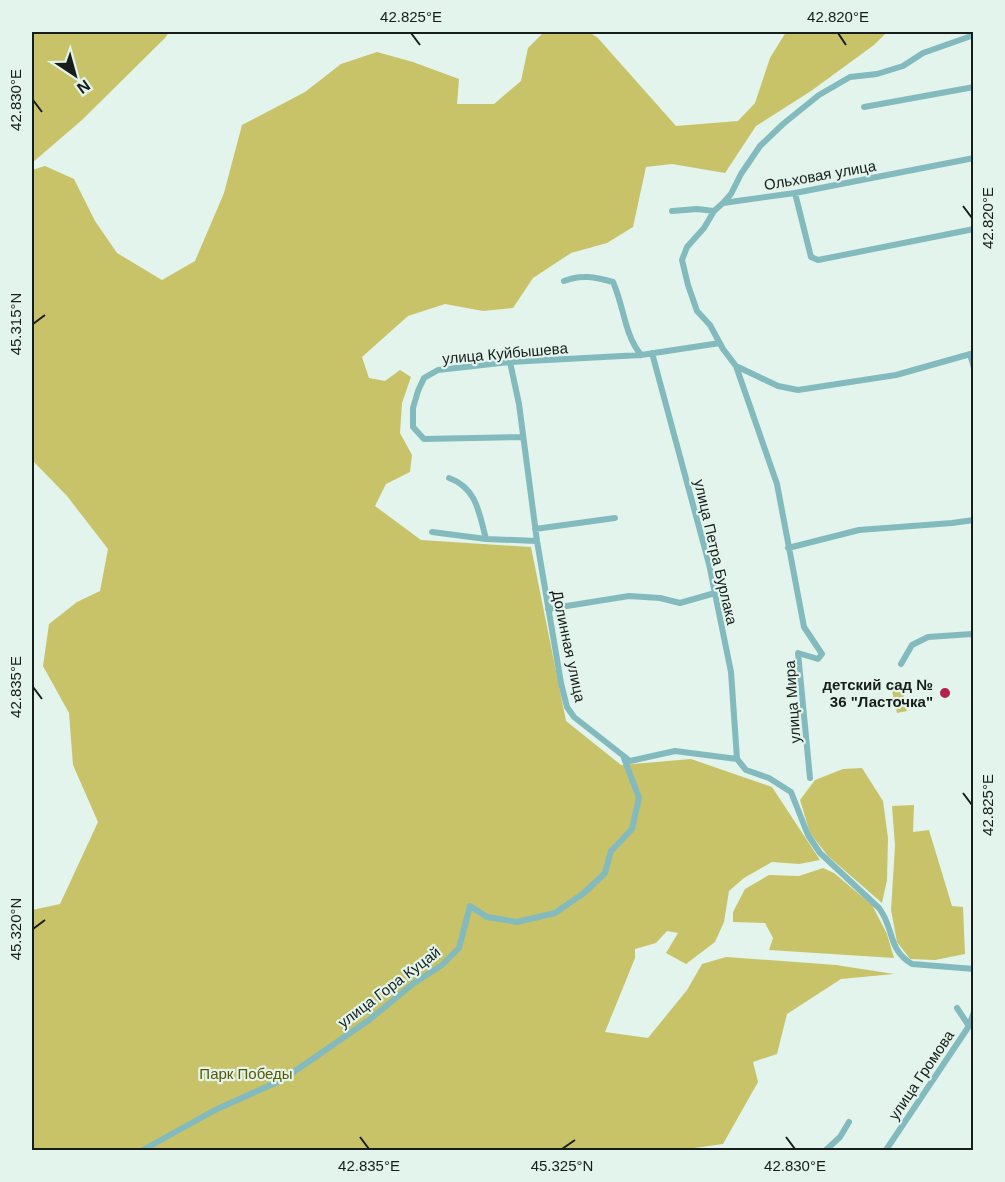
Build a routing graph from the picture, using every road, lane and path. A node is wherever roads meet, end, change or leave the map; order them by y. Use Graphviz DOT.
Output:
graph roads {
  1 [pos="974,35"];
  2 [pos="974,87"];
  3 [pos="864,107"];
  4 [pos="974,158"];
  5 [pos="795,193"];
  6 [pos="723,203"];
  7 [pos="672,211"];
  8 [pos="714,211"];
  9 [pos="974,229"];
  10 [pos="564,281"];
  11 [pos="720,343"];
  12 [pos="652,353"];
  13 [pos="972,353"];
  14 [pos="641,355"];
  15 [pos="510,362"];
  16 [pos="736,366"];
  17 [pos="974,368"];
  18 [pos="523,437"];
  19 [pos="449,478"];
  20 [pos="615,518"];
  21 [pos="974,520"];
  22 [pos="535,529"];
  23 [pos="432,532"];
  24 [pos="486,539"];
  25 [pos="537,541"];
  26 [pos="788,548"];
  27 [pos="715,594"];
  28 [pos="548,609"];
  29 [pos="974,636"];
  30 [pos="901,664"];
  31 [pos="624,758"];
  32 [pos="737,759"];
  33 [pos="810,778"];
  34 [pos="974,969"];
  35 [pos="957,1008"];
  36 [pos="974,1012"];
  37 [pos="969,1026"];
  38 [pos="849,1122"];
  39 [pos="143,1150"];
  40 [pos="826,1150"];
  41 [pos="886,1150"];
  1 -- 6 [label="street"];
  2 -- 3 [label="street"];
  4 -- 5 [label="street, Ольховая улица"];
  5 -- 6 [label="street, Ольховая улица"];
  5 -- 9 [label="street"];
  6 -- 8 [label="street"];
  7 -- 8 [label="street"];
  8 -- 11 [label="street"];
  10 -- 14 [label="street"];
  11 -- 12 [label="street, улица Куйбышева"];
  11 -- 16 [label="street"];
  12 -- 14 [label="street, улица Куйбышева"];
  12 -- 27 [label="street, улица Петра Бурлака"];
  13 -- 16 [label="street"];
  13 -- 17 [label="street"];
  14 -- 15 [label="street, улица Куйбышева"];
  15 -- 18 [label="street, Долинная улица"];
  15 -- 18 [label="street, улица Куйбышева"];
  16 -- 26 [label="street, улица Мира"];
  18 -- 22 [label="street, Долинная улица"];
  19 -- 24 [label="street"];
  20 -- 22 [label="street"];
  21 -- 26 [label="street"];
  22 -- 25 [label="street, Долинная улица"];
  23 -- 24 [label="street"];
  24 -- 25 [label="street"];
  25 -- 28 [label="street, Долинная улица"];
  26 -- 33 [label="street, улица Мира"];
  27 -- 28 [label="street"];
  27 -- 32 [label="street, улица Петра Бурлака"];
  28 -- 31 [label="street, Долинная улица"];
  29 -- 30 [label="street"];
  31 -- 32 [label="street"];
  31 -- 39 [label="street, улица Гора Куцай"];
  32 -- 34 [label="street"];
  35 -- 37 [label="street"];
  36 -- 37 [label="street, улица Громова"];
  37 -- 41 [label="street, улица Громова"];
  38 -- 40 [label="street"];
}
